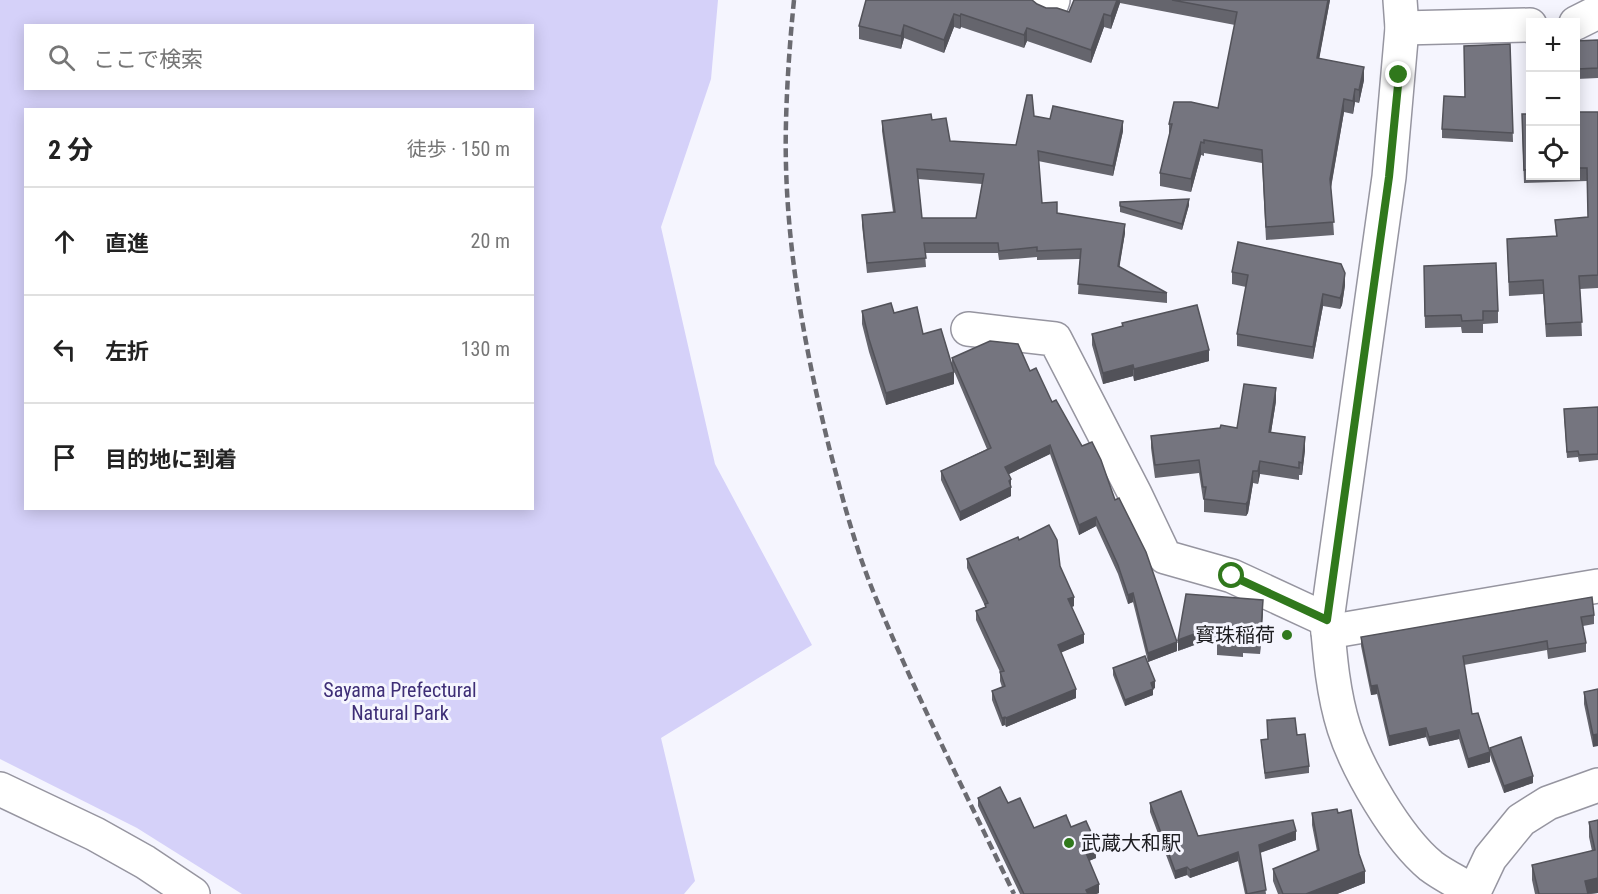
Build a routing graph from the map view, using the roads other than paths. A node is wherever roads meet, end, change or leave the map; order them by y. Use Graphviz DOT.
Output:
graph roads {
  1 [pos="1043,0"];
  2 [pos="1053,0"];
  3 [pos="1598,12"];
  4 [pos="1401,14"];
  5 [pos="1580,21"];
  6 [pos="1526,25"];
  7 [pos="968,329"];
  8 [pos="1598,586"];
  9 [pos="1327,626"];
  10 [pos="1598,785"];
  11 [pos="0,789"];
  12 [pos="1473,893"];
  13 [pos="193,894"];
  1 -- 2 [label="street"];
  3 -- 5 [label="street"];
  4 -- 6 [label="street"];
  4 -- 9 [label="street"];
  7 -- 9 [label="street"];
  8 -- 9 [label="street"];
  9 -- 12 [label="street"];
  10 -- 12 [label="street"];
  11 -- 13 [label="street"];
}
